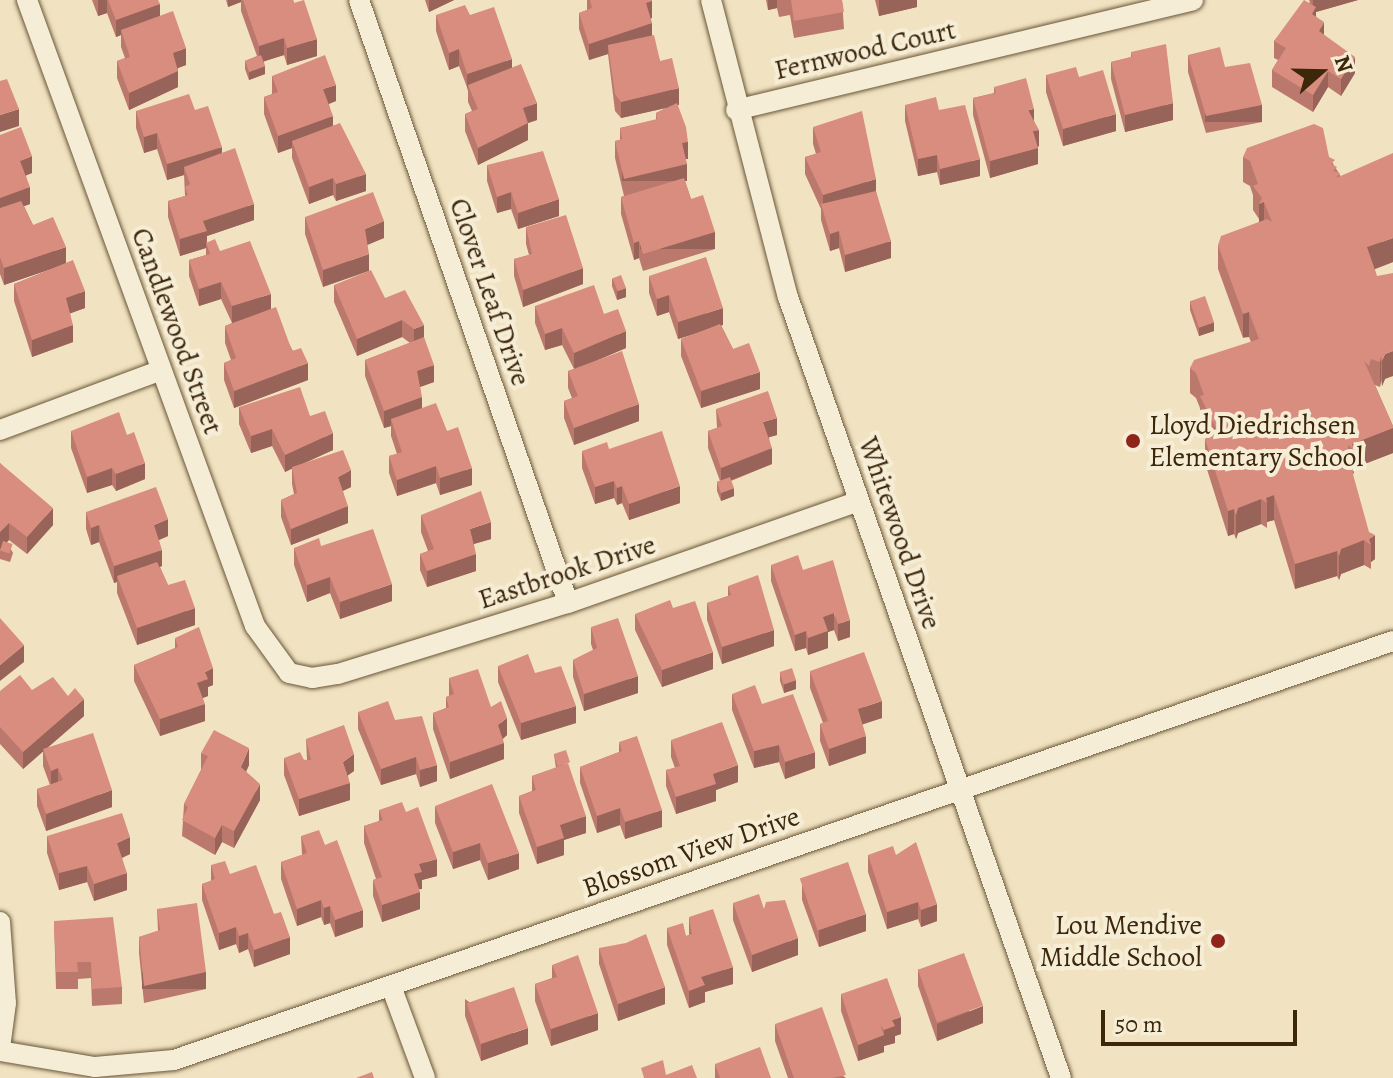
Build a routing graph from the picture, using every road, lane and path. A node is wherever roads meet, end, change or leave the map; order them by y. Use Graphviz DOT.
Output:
graph roads {
  1 [pos="27,0"];
  2 [pos="359,0"];
  3 [pos="711,0"];
  4 [pos="1193,0"];
  5 [pos="736,110"];
  6 [pos="161,370"];
  7 [pos="0,430"];
  8 [pos="859,501"];
  9 [pos="568,603"];
  10 [pos="1393,641"];
  11 [pos="289,673"];
  12 [pos="960,789"];
  13 [pos="0,922"];
  14 [pos="391,986"];
  15 [pos="0,1049"];
  16 [pos="425,1078"];
  17 [pos="1061,1078"];
  1 -- 6 [label="street, Candlewood Street"];
  2 -- 9 [label="street, Clover Leaf Drive"];
  3 -- 5 [label="street, Whitewood Drive"];
  4 -- 5 [label="street, Fernwood Court"];
  5 -- 8 [label="street, Whitewood Drive"];
  6 -- 7 [label="street"];
  6 -- 11 [label="street, Candlewood Street"];
  8 -- 9 [label="street, Eastbrook Drive"];
  8 -- 12 [label="street, Whitewood Drive"];
  9 -- 11 [label="street, Eastbrook Drive"];
  10 -- 12 [label="street, Blossom View Drive"];
  12 -- 14 [label="street, Blossom View Drive"];
  12 -- 17 [label="street, Whitewood Drive"];
  13 -- 15 [label="street"];
  14 -- 15 [label="street, Blossom View Drive"];
  14 -- 16 [label="street"];
}
